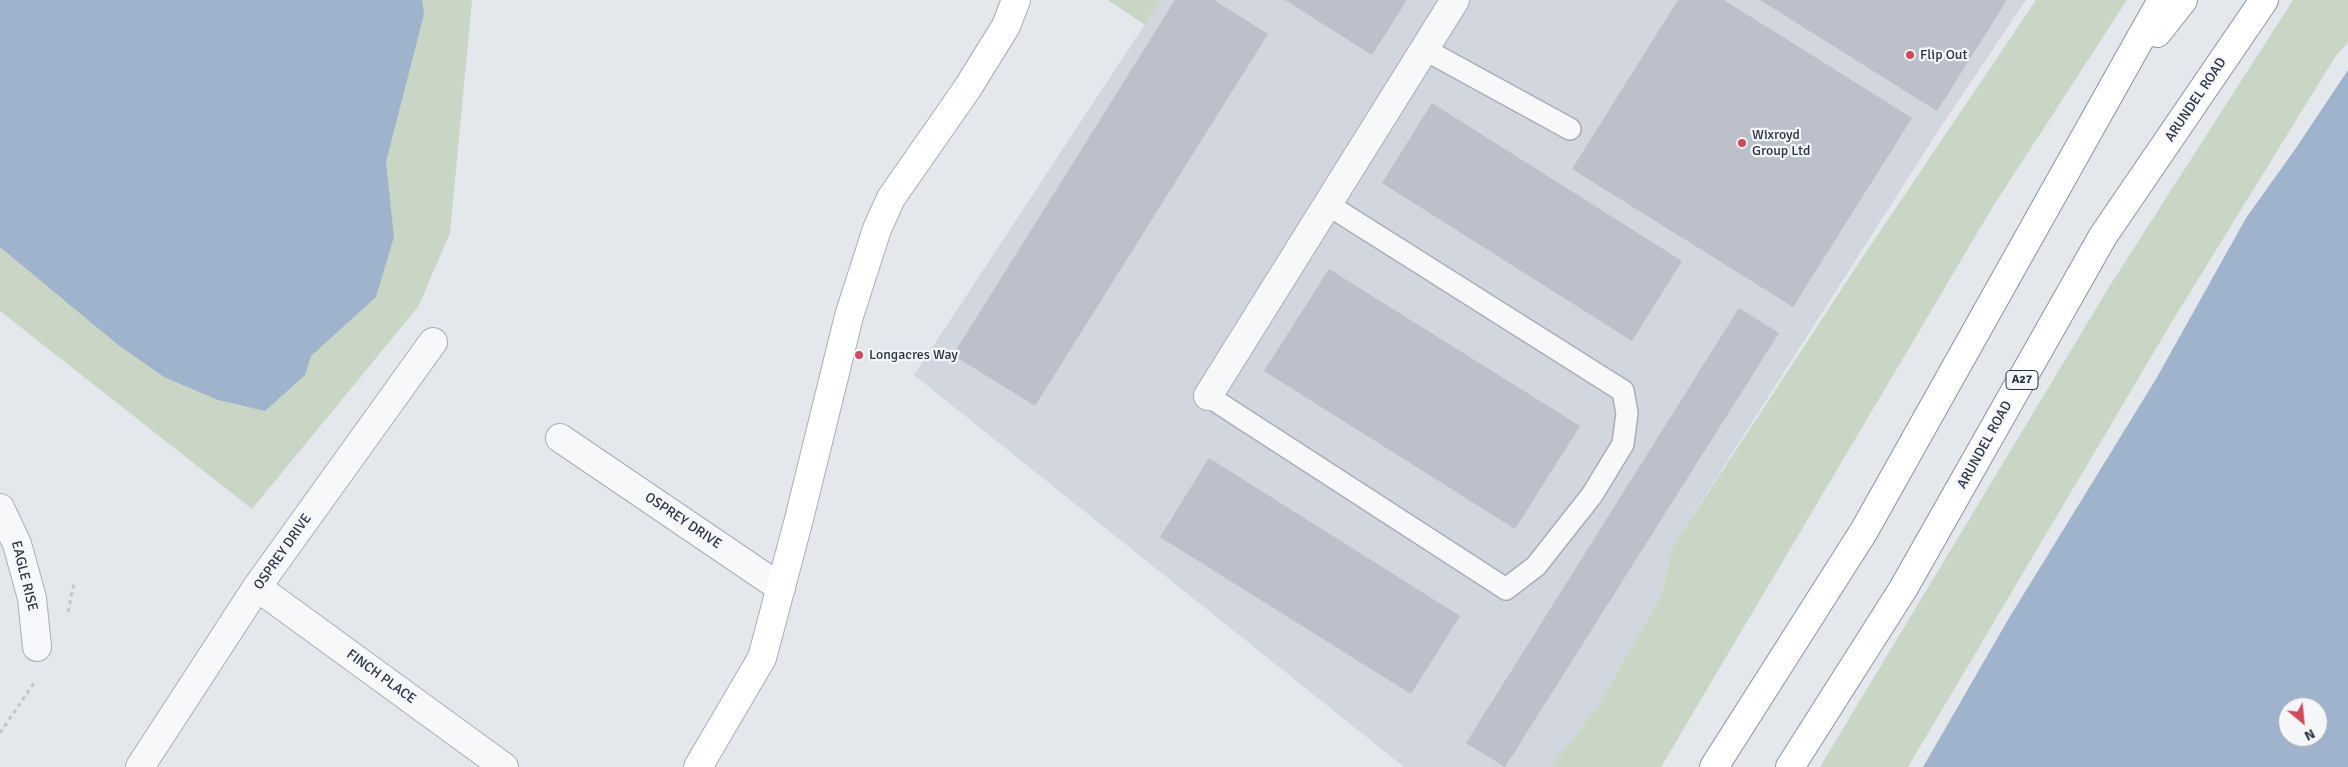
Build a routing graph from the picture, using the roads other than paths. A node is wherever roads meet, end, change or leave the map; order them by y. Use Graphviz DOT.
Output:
graph roads {
  1 [pos="1016,0"];
  2 [pos="1455,0"];
  3 [pos="2162,0"];
  4 [pos="2184,0"];
  5 [pos="2264,0"];
  6 [pos="1424,49"];
  7 [pos="2110,93"];
  8 [pos="1570,129"];
  9 [pos="1327,204"];
  10 [pos="432,342"];
  11 [pos="1208,396"];
  12 [pos="560,438"];
  13 [pos="0,508"];
  14 [pos="258,587"];
  15 [pos="781,588"];
  16 [pos="37,647"];
  17 [pos="140,767"];
  18 [pos="504,767"];
  19 [pos="698,767"];
  20 [pos="1714,767"];
  21 [pos="1790,767"];
  1 -- 15 [label="main road"];
  2 -- 6 [label="street"];
  3 -- 7 [label="main road"];
  4 -- 7 [label="main road"];
  5 -- 21 [label="main road, ARUNDEL ROAD / A27"];
  6 -- 8 [label="lane"];
  6 -- 9 [label="street"];
  7 -- 20 [label="main road"];
  9 -- 11 [label="street"];
  9 -- 11 [label="lane"];
  10 -- 14 [label="street, OSPREY DRIVE"];
  12 -- 15 [label="street, OSPREY DRIVE"];
  13 -- 16 [label="street, EAGLE RISE"];
  14 -- 17 [label="street, OSPREY DRIVE"];
  14 -- 18 [label="street, FINCH PLACE"];
  15 -- 19 [label="main road"];
}
